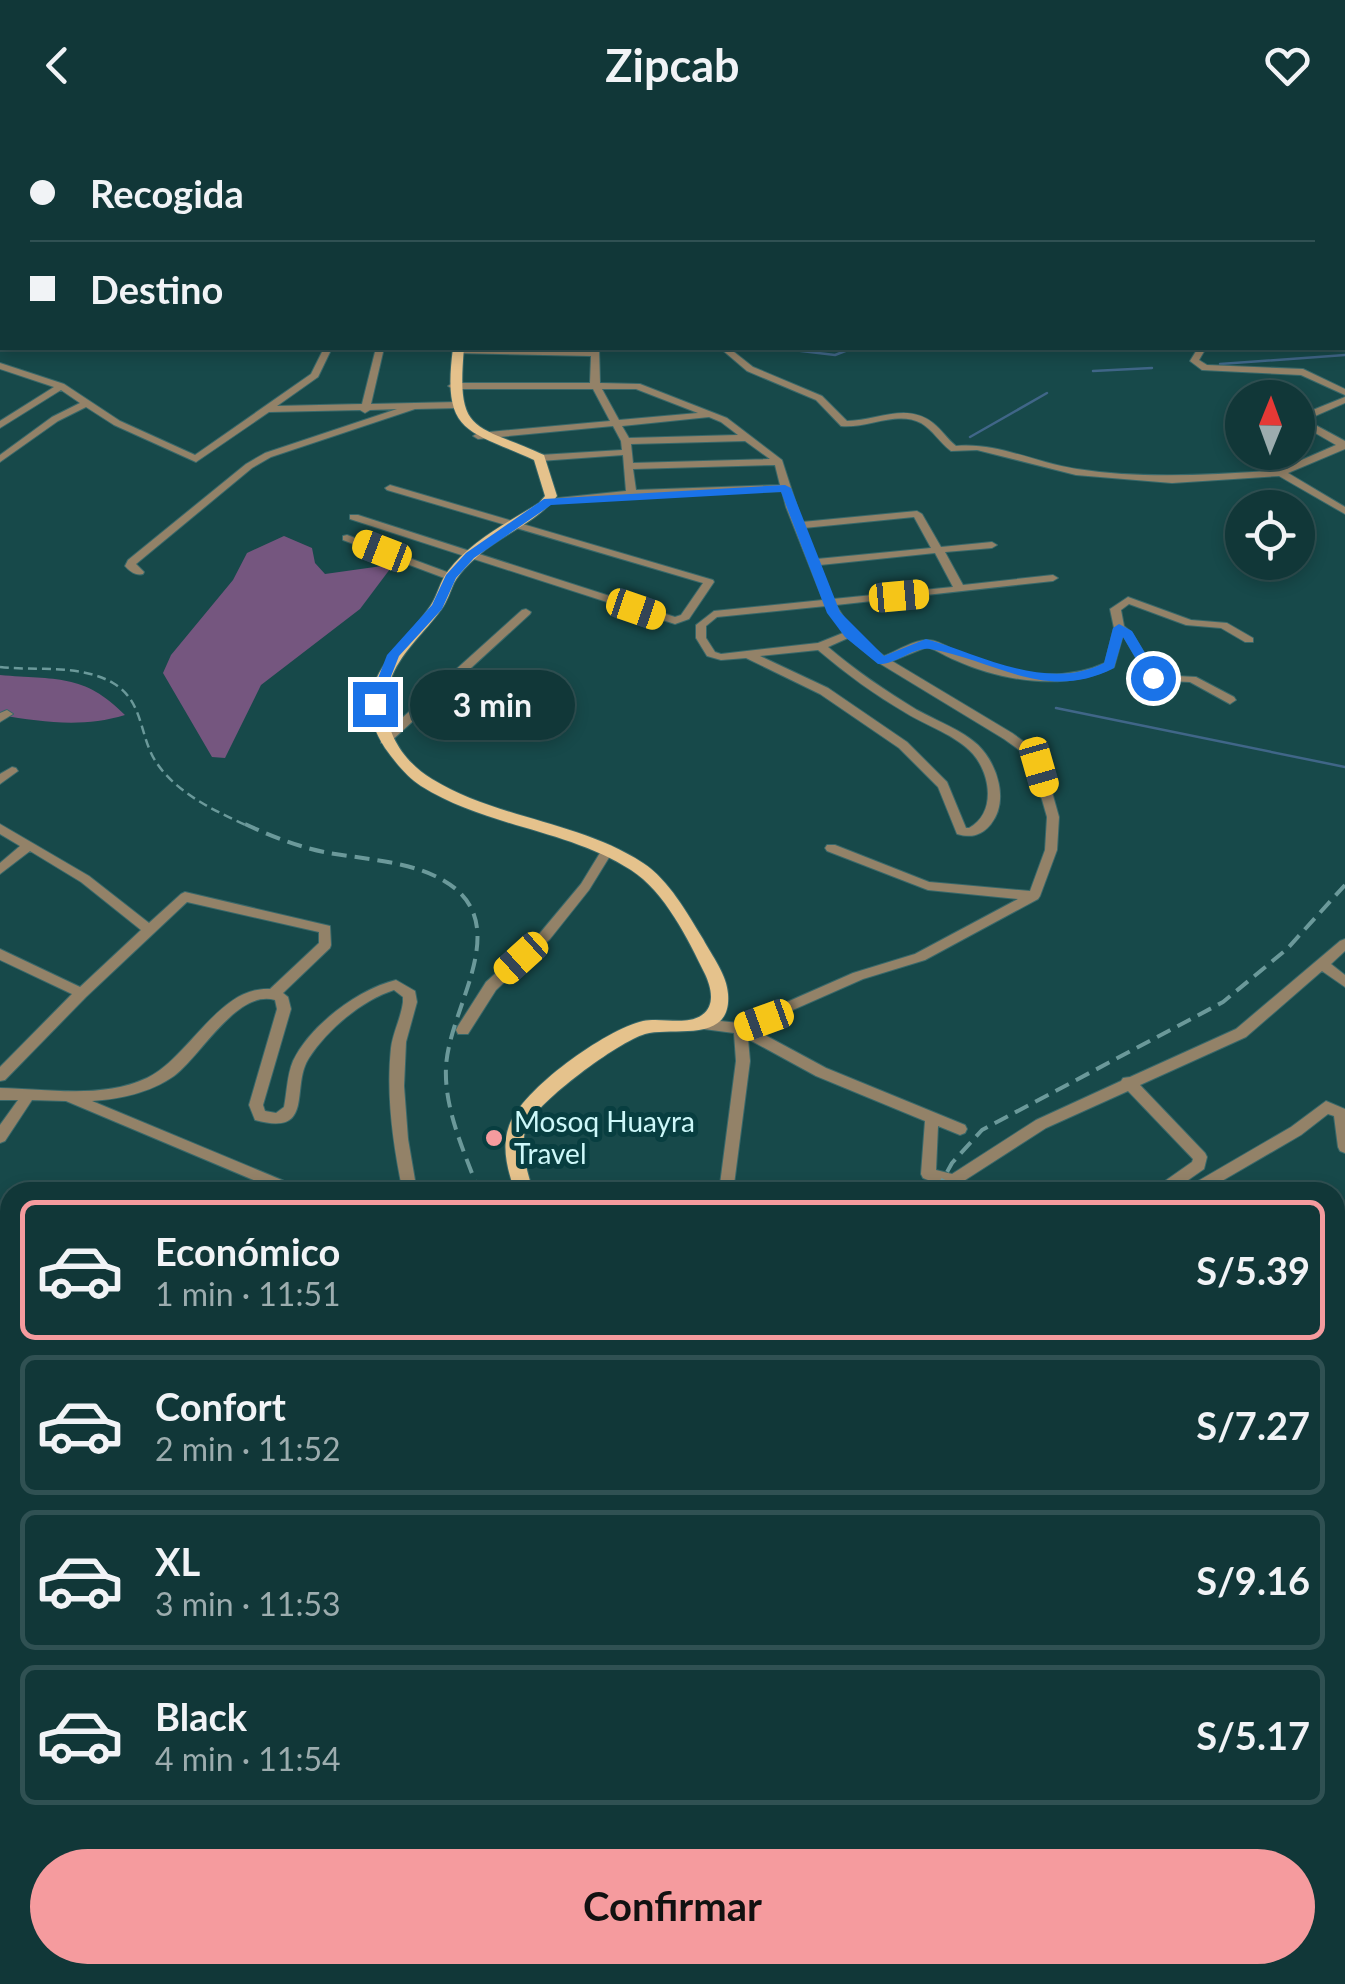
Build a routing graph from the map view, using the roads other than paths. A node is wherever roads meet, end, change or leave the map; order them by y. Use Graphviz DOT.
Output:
graph roads {
  1 [pos="327,350"];
  2 [pos="380,350"];
  3 [pos="458,350"];
  4 [pos="595,350"];
  5 [pos="726,350"];
  6 [pos="1201,350"];
  7 [pos="0,366"];
  8 [pos="594,384"];
  9 [pos="61,386"];
  10 [pos="453,386"];
  11 [pos="1345,392"];
  12 [pos="1345,400"];
  13 [pos="87,403"];
  14 [pos="458,405"];
  15 [pos="412,407"];
  16 [pos="269,409"];
  17 [pos="366,410"];
  18 [pos="1315,413"];
  19 [pos="713,414"];
  20 [pos="616,420"];
  21 [pos="0,426"];
  22 [pos="1315,429"];
  23 [pos="478,436"];
  24 [pos="751,438"];
  25 [pos="1345,445"];
  26 [pos="627,447"];
  27 [pos="540,458"];
  28 [pos="0,459"];
  29 [pos="778,462"];
  30 [pos="630,466"];
  31 [pos="1275,470"];
  32 [pos="1280,473"];
  33 [pos="390,488"];
  34 [pos="785,488"];
  35 [pos="631,494"];
  36 [pos="548,502"];
  37 [pos="1340,502"];
  38 [pos="1345,511"];
  39 [pos="354,517"];
  40 [pos="800,524"];
  41 [pos="514,525"];
  42 [pos="348,538"];
  43 [pos="992,545"];
  44 [pos="938,550"];
  45 [pos="470,556"];
  46 [pos="816,562"];
  47 [pos="139,572"];
  48 [pos="450,577"];
  49 [pos="1053,578"];
  50 [pos="960,590"];
  51 [pos="830,603"];
  52 [pos="526,612"];
  53 [pos="1119,628"];
  54 [pos="850,634"];
  55 [pos="1249,640"];
  56 [pos="820,646"];
  57 [pos="750,655"];
  58 [pos="883,661"];
  59 [pos="1230,700"];
  60 [pos="386,740"];
  61 [pos="12,770"];
  62 [pos="0,780"];
  63 [pos="0,828"];
  64 [pos="29,845"];
  65 [pos="831,848"];
  66 [pos="607,850"];
  67 [pos="0,870"];
  68 [pos="1034,896"];
  69 [pos="150,931"];
  70 [pos="1345,944"];
  71 [pos="0,954"];
  72 [pos="1325,966"];
  73 [pos="1345,982"];
  74 [pos="81,992"];
  75 [pos="274,993"];
  76 [pos="701,1024"];
  77 [pos="740,1028"];
  78 [pos="463,1030"];
  79 [pos="0,1076"];
  80 [pos="1128,1082"];
  81 [pos="0,1094"];
  82 [pos="30,1094"];
  83 [pos="58,1094"];
  84 [pos="932,1116"];
  85 [pos="960,1129"];
  86 [pos="0,1136"];
  87 [pos="1345,1148"];
  88 [pos="272,1182"];
  89 [pos="408,1182"];
  90 [pos="522,1182"];
  91 [pos="727,1182"];
  92 [pos="1175,1182"];
  93 [pos="1208,1182"];
  1 -- 16 [label="street"];
  2 -- 17 [label="street"];
  3 -- 10 [label="main road"];
  4 -- 8 [label="street"];
  5 -- 32 [label="street"];
  6 -- 11 [label="street"];
  7 -- 9 [label="street"];
  8 -- 10 [label="street"];
  8 -- 19 [label="street"];
  8 -- 20 [label="street"];
  9 -- 13 [label="street"];
  9 -- 21 [label="street"];
  10 -- 14 [label="main road"];
  12 -- 18 [label="street"];
  13 -- 16 [label="street"];
  13 -- 28 [label="street"];
  14 -- 15 [label="street"];
  14 -- 23 [label="main road"];
  15 -- 17 [label="street"];
  15 -- 47 [label="street"];
  16 -- 17 [label="street"];
  19 -- 20 [label="street"];
  19 -- 24 [label="street"];
  20 -- 23 [label="street"];
  20 -- 26 [label="street"];
  22 -- 25 [label="street"];
  23 -- 27 [label="main road"];
  24 -- 26 [label="street"];
  24 -- 29 [label="street"];
  25 -- 32 [label="street"];
  26 -- 27 [label="street"];
  26 -- 30 [label="street"];
  27 -- 36 [label="main road"];
  29 -- 30 [label="street"];
  29 -- 34 [label="street"];
  30 -- 35 [label="street"];
  31 -- 32 [label="street"];
  32 -- 37 [label="street"];
  33 -- 41 [label="street"];
  34 -- 35 [label="street"];
  34 -- 40 [label="street"];
  35 -- 36 [label="street"];
  36 -- 41 [label="main road"];
  37 -- 38 [label="street"];
  39 -- 45 [label="street"];
  40 -- 44 [label="street"];
  40 -- 46 [label="street"];
  41 -- 45 [label="main road"];
  41 -- 45 [label="street"];
  42 -- 48 [label="street"];
  43 -- 44 [label="street"];
  44 -- 46 [label="street"];
  44 -- 50 [label="street"];
  45 -- 48 [label="main road"];
  46 -- 51 [label="street"];
  48 -- 60 [label="main road"];
  49 -- 50 [label="street"];
  50 -- 51 [label="street"];
  51 -- 54 [label="street"];
  51 -- 57 [label="street"];
  52 -- 60 [label="street"];
  53 -- 55 [label="street"];
  53 -- 58 [label="street"];
  53 -- 59 [label="street"];
  54 -- 56 [label="street"];
  54 -- 58 [label="street"];
  56 -- 57 [label="street"];
  56 -- 57 [label="street"];
  58 -- 68 [label="street"];
  60 -- 66 [label="main road"];
  61 -- 62 [label="street"];
  63 -- 64 [label="street"];
  64 -- 67 [label="street"];
  64 -- 69 [label="street"];
  65 -- 68 [label="street"];
  66 -- 76 [label="main road"];
  66 -- 78 [label="street"];
  68 -- 77 [label="street"];
  69 -- 74 [label="street"];
  69 -- 75 [label="street"];
  70 -- 72 [label="street"];
  71 -- 74 [label="street"];
  72 -- 73 [label="street"];
  72 -- 80 [label="street"];
  74 -- 79 [label="street"];
  75 -- 83 [label="street"];
  75 -- 89 [label="street"];
  76 -- 77 [label="street"];
  76 -- 90 [label="main road"];
  77 -- 84 [label="street"];
  77 -- 91 [label="street"];
  80 -- 84 [label="street"];
  80 -- 92 [label="street"];
  81 -- 82 [label="street"];
  82 -- 83 [label="street"];
  82 -- 86 [label="street"];
  83 -- 88 [label="street"];
  84 -- 85 [label="street"];
  87 -- 93 [label="street"];
}
